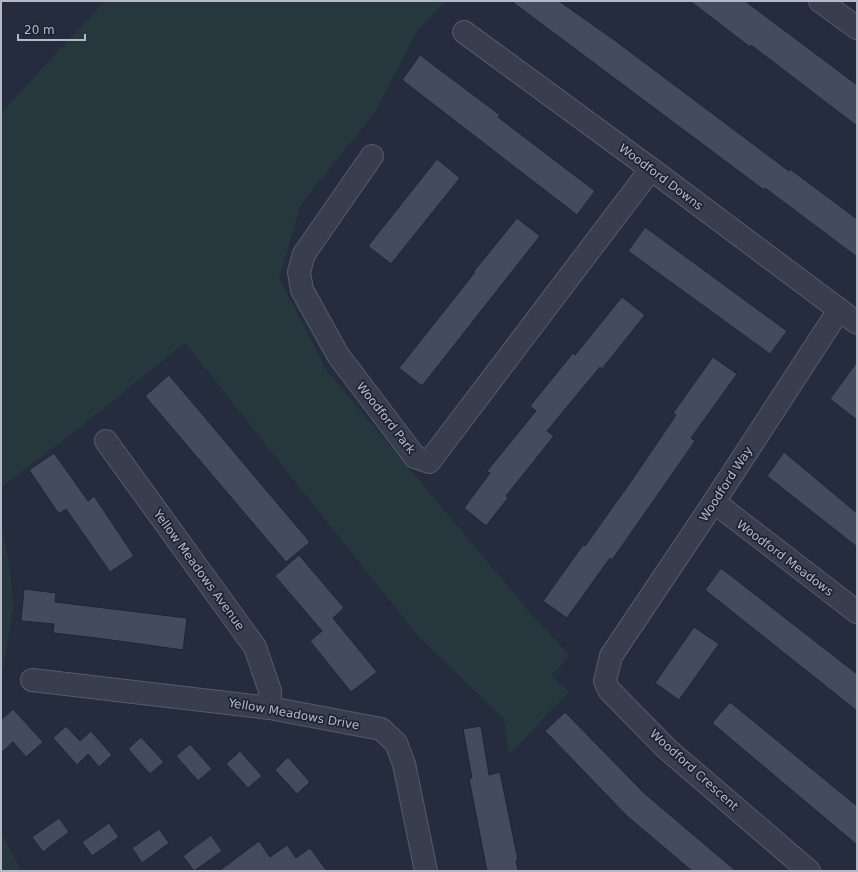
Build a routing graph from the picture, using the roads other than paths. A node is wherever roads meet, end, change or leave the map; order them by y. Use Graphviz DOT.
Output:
graph roads {
  1 [pos="820,1"];
  2 [pos="857,28"];
  3 [pos="464,32"];
  4 [pos="372,156"];
  5 [pos="651,169"];
  6 [pos="839,310"];
  7 [pos="857,323"];
  8 [pos="106,441"];
  9 [pos="714,502"];
  10 [pos="857,612"];
  11 [pos="611,656"];
  12 [pos="32,680"];
  13 [pos="270,708"];
  14 [pos="426,871"];
  15 [pos="809,871"];
  1 -- 2 [label="street"];
  3 -- 5 [label="street, Woodford Downs"];
  4 -- 5 [label="street, Woodford Park"];
  5 -- 6 [label="street, Woodford Downs"];
  6 -- 7 [label="street, Woodford Downs"];
  6 -- 9 [label="street, Woodford Way"];
  8 -- 13 [label="street, Yellow Meadows Avenue"];
  9 -- 10 [label="street, Woodford Meadows"];
  9 -- 11 [label="street, Woodford Way"];
  11 -- 15 [label="street, Woodford Crescent"];
  12 -- 13 [label="street, Yellow Meadows Drive"];
  13 -- 14 [label="street, Yellow Meadows Drive"];
}
